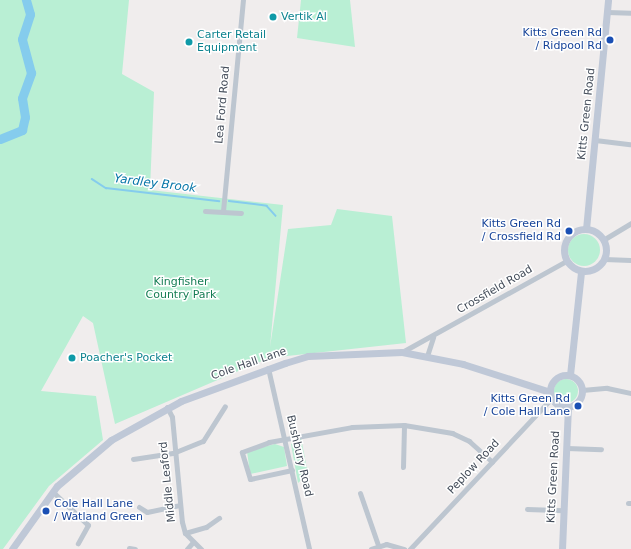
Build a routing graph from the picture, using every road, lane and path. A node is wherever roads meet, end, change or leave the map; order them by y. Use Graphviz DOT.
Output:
graph roads {
  1 [pos="243,0"];
  2 [pos="608,0"];
  3 [pos="607,12"];
  4 [pos="631,13"];
  5 [pos="595,140"];
  6 [pos="630,144"];
  7 [pos="205,211"];
  8 [pos="223,211"];
  9 [pos="241,213"];
  10 [pos="631,223"];
  11 [pos="586,229"];
  12 [pos="603,240"];
  13 [pos="604,259"];
  14 [pos="631,260"];
  15 [pos="566,261"];
  16 [pos="581,272"];
  17 [pos="434,336"];
  18 [pos="402,352"];
  19 [pos="427,356"];
  20 [pos="268,368"];
  21 [pos="570,376"];
  22 [pos="582,390"];
  23 [pos="631,393"];
  24 [pos="551,395"];
  25 [pos="225,406"];
  26 [pos="167,407"];
  27 [pos="568,407"];
  28 [pos="215,411"];
  29 [pos="220,414"];
  30 [pos="404,425"];
  31 [pos="284,439"];
  32 [pos="567,448"];
  33 [pos="601,449"];
  34 [pos="174,453"];
  35 [pos="133,459"];
  36 [pos="492,462"];
  37 [pos="403,467"];
  38 [pos="292,470"];
  39 [pos="53,492"];
  40 [pos="360,493"];
  41 [pos="178,505"];
  42 [pos="139,507"];
  43 [pos="527,509"];
  44 [pos="564,510"];
  45 [pos="218,518"];
  46 [pos="185,533"];
  47 [pos="193,542"];
  48 [pos="78,543"];
  49 [pos="378,545"];
  50 [pos="12,549"];
  51 [pos="187,549"];
  52 [pos="201,549"];
  53 [pos="309,549"];
  54 [pos="371,549"];
  55 [pos="404,549"];
  56 [pos="410,549"];
  57 [pos="562,549"];
  1 -- 8 [label="street, Lea Ford Road"];
  2 -- 3 [label="street, Kitts Green Road"];
  3 -- 4 [label="street"];
  3 -- 5 [label="street, Kitts Green Road"];
  5 -- 6 [label="street"];
  5 -- 11 [label="street, Kitts Green Road"];
  7 -- 8 [label="street"];
  8 -- 9 [label="street"];
  10 -- 12 [label="street"];
  11 -- 12 [label="street"];
  11 -- 15 [label="street"];
  12 -- 13 [label="street"];
  13 -- 14 [label="street"];
  13 -- 16 [label="street"];
  15 -- 16 [label="street"];
  15 -- 17 [label="street, Crossfield Road"];
  16 -- 21 [label="street"];
  17 -- 18 [label="street, Crossfield Road"];
  17 -- 19 [label="street"];
  18 -- 19 [label="street, Cole Hall Lane"];
  18 -- 20 [label="street, Cole Hall Lane"];
  19 -- 24 [label="street, Cole Hall Lane"];
  20 -- 26 [label="street, Cole Hall Lane"];
  20 -- 31 [label="street, Bushbury Road"];
  21 -- 22 [label="street"];
  21 -- 24 [label="street"];
  22 -- 23 [label="street"];
  22 -- 27 [label="street"];
  24 -- 27 [label="street"];
  24 -- 36 [label="street, Peplow Road"];
  25 -- 29 [label="street"];
  26 -- 34 [label="street, Middle Leaford"];
  26 -- 39 [label="street, Cole Hall Lane"];
  27 -- 32 [label="street, Kitts Green Road"];
  28 -- 29 [label="street"];
  29 -- 34 [label="street"];
  30 -- 31 [label="street"];
  30 -- 36 [label="street"];
  30 -- 37 [label="street"];
  31 -- 38 [label="street, Bushbury Road"];
  31 -- 38 [label="street"];
  32 -- 33 [label="street"];
  32 -- 44 [label="street, Kitts Green Road"];
  34 -- 35 [label="street"];
  34 -- 41 [label="street, Middle Leaford"];
  36 -- 56 [label="street, Peplow Road"];
  38 -- 53 [label="street, Bushbury Road"];
  39 -- 48 [label="street"];
  39 -- 50 [label="street, Cole Hall Lane"];
  40 -- 49 [label="street"];
  41 -- 42 [label="street"];
  41 -- 46 [label="street, Middle Leaford"];
  43 -- 44 [label="street"];
  44 -- 57 [label="street, Kitts Green Road"];
  45 -- 46 [label="street"];
  46 -- 47 [label="street, Middle Leaford"];
  47 -- 51 [label="street"];
  47 -- 52 [label="street, Middle Leaford"];
  49 -- 54 [label="street"];
  49 -- 55 [label="street"];
}
